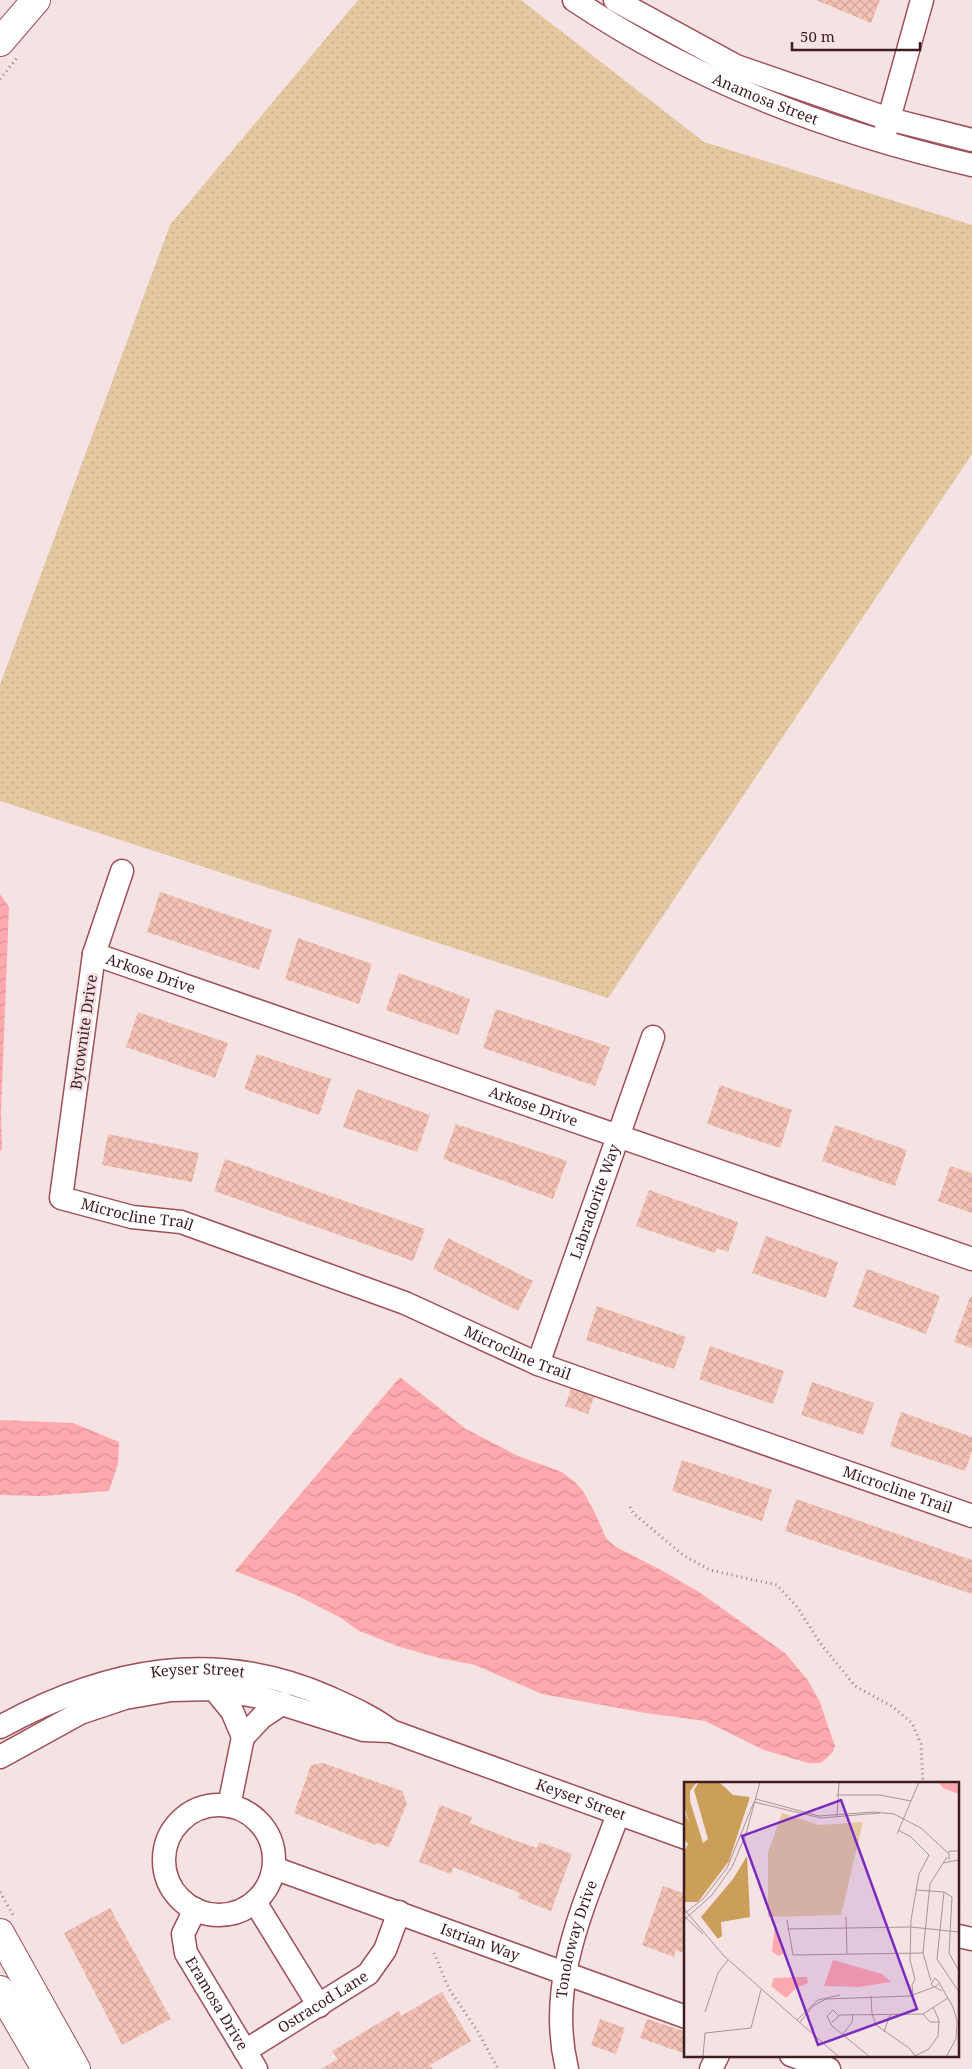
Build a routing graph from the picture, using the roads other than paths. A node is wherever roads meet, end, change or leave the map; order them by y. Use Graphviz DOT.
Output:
graph roads {
  1 [pos="36,0"];
  2 [pos="574,0"];
  3 [pos="615,0"];
  4 [pos="922,0"];
  5 [pos="0,42"];
  6 [pos="889,119"];
  7 [pos="972,140"];
  8 [pos="883,141"];
  9 [pos="972,165"];
  10 [pos="122,871"];
  11 [pos="94,954"];
  12 [pos="653,1037"];
  13 [pos="619,1136"];
  14 [pos="61,1198"];
  15 [pos="972,1259"];
  16 [pos="538,1364"];
  17 [pos="972,1516"];
  18 [pos="214,1689"];
  19 [pos="284,1703"];
  20 [pos="0,1726"];
  21 [pos="391,1731"];
  22 [pos="243,1738"];
  23 [pos="0,1757"];
  24 [pos="229,1806"];
  25 [pos="618,1814"];
  26 [pos="684,1837"];
  27 [pos="274,1868"];
  28 [pos="255,1902"];
  29 [pos="195,1909"];
  30 [pos="399,1912"];
  31 [pos="0,1933"];
  32 [pos="564,1972"];
  33 [pos="0,1990"];
  34 [pos="319,2006"];
  35 [pos="684,2016"];
  36 [pos="718,2056"];
  37 [pos="794,2056"];
  38 [pos="250,2060"];
  39 [pos="46,2069"];
  40 [pos="76,2069"];
  41 [pos="567,2069"];
  42 [pos="711,2069"];
  43 [pos="829,2069"];
  1 -- 5 [label="main road"];
  2 -- 8 [label="street, Anamosa Street"];
  3 -- 6 [label="street, Anamosa Street"];
  4 -- 6 [label="street"];
  6 -- 7 [label="street, Anamosa Street"];
  6 -- 8 [label="street"];
  8 -- 9 [label="street, Anamosa Street"];
  10 -- 11 [label="street, Bytownite Drive"];
  11 -- 13 [label="street, Arkose Drive"];
  11 -- 14 [label="street, Bytownite Drive"];
  12 -- 13 [label="street, Labradorite Way"];
  13 -- 15 [label="street, Arkose Drive"];
  13 -- 16 [label="street, Labradorite Way"];
  14 -- 16 [label="street, Microcline Trail"];
  16 -- 17 [label="street, Microcline Trail"];
  18 -- 19 [label="street, Keyser Street"];
  18 -- 22 [label="street"];
  18 -- 23 [label="street, Keyser Street"];
  19 -- 21 [label="street, Keyser Street"];
  19 -- 22 [label="street"];
  20 -- 21 [label="street, Keyser Street"];
  21 -- 25 [label="street, Keyser Street"];
  22 -- 24 [label="street"];
  24 -- 27 [label="street"];
  24 -- 29 [label="street"];
  25 -- 26 [label="street, Keyser Street"];
  25 -- 32 [label="street, Tonoloway Drive"];
  27 -- 28 [label="street"];
  27 -- 30 [label="street, Istrian Way"];
  28 -- 29 [label="street"];
  28 -- 34 [label="street"];
  29 -- 38 [label="street, Eramosa Drive"];
  30 -- 32 [label="street, Istrian Way"];
  30 -- 34 [label="street, Ostracod Lane"];
  31 -- 40 [label="main road"];
  32 -- 35 [label="street, Istrian Way"];
  32 -- 41 [label="street, Tonoloway Drive"];
  33 -- 39 [label="main road"];
  34 -- 38 [label="street, Ostracod Lane"];
  36 -- 42 [label="street"];
  37 -- 43 [label="street"];
}
